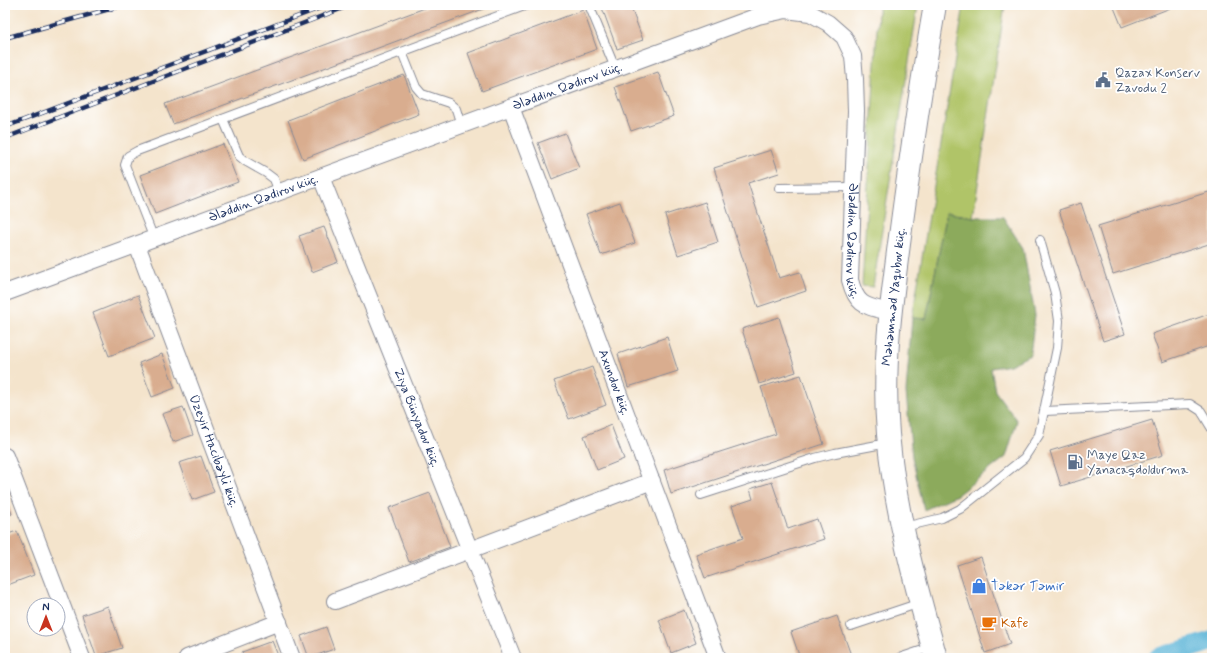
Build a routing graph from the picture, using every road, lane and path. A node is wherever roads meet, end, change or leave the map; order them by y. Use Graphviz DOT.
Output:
graph roads {
  1 [pos="527,5"];
  2 [pos="589,5"];
  3 [pos="935,5"];
  4 [pos="402,52"];
  5 [pos="615,68"];
  6 [pos="511,107"];
  7 [pos="223,119"];
  8 [pos="461,125"];
  9 [pos="321,177"];
  10 [pos="854,187"];
  11 [pos="779,188"];
  12 [pos="278,192"];
  13 [pos="154,238"];
  14 [pos="1040,240"];
  15 [pos="137,245"];
  16 [pos="5,293"];
  17 [pos="890,312"];
  18 [pos="1045,411"];
  19 [pos="1212,430"];
  20 [pos="889,443"];
  21 [pos="5,456"];
  22 [pos="652,481"];
  23 [pos="701,496"];
  24 [pos="902,528"];
  25 [pos="470,550"];
  26 [pos="335,601"];
  27 [pos="920,603"];
  28 [pos="279,622"];
  29 [pos="851,626"];
  30 [pos="934,652"];
  31 [pos="82,658"];
  32 [pos="187,658"];
  33 [pos="292,658"];
  34 [pos="513,658"];
  35 [pos="718,658"];
  36 [pos="899,658"];
  1 -- 4 [label="lane"];
  2 -- 5 [label="lane"];
  3 -- 17 [label="main road, Məhəmməd Yaqubov küç."];
  4 -- 7 [label="lane"];
  4 -- 8 [label="lane"];
  5 -- 6 [label="street, Ələddin Qədirov küç."];
  5 -- 10 [label="street, Ələddin Qədirov küç."];
  6 -- 8 [label="street, Ələddin Qədirov küç."];
  6 -- 22 [label="street, Axundov küç."];
  7 -- 12 [label="lane"];
  7 -- 13 [label="lane"];
  8 -- 9 [label="street, Ələddin Qədirov küç."];
  9 -- 12 [label="street, Ələddin Qədirov küç."];
  9 -- 25 [label="street, Ziya Bünyadov küç."];
  10 -- 11 [label="lane"];
  10 -- 17 [label="street, Ələddin Qədirov küç."];
  12 -- 13 [label="street, Ələddin Qədirov küç."];
  13 -- 15 [label="street, Ələddin Qədirov küç."];
  14 -- 18 [label="lane"];
  15 -- 16 [label="street, Ələddin Qədirov küç."];
  15 -- 28 [label="street, Üzeyir Hacibəyli küç."];
  17 -- 20 [label="main road, Məhəmməd Yaqubov küç."];
  18 -- 19 [label="lane"];
  18 -- 24 [label="lane"];
  20 -- 23 [label="lane"];
  20 -- 24 [label="main road, Məhəmməd Yaqubov küç."];
  21 -- 31 [label="street"];
  22 -- 25 [label="street"];
  22 -- 35 [label="street, Axundov küç."];
  24 -- 27 [label="main road, Məhəmməd Yaqubov küç."];
  25 -- 26 [label="street"];
  25 -- 34 [label="street, Ziya Bünyadov küç."];
  27 -- 29 [label="lane"];
  27 -- 30 [label="main road, Məhəmməd Yaqubov küç."];
  28 -- 32 [label="street"];
  28 -- 33 [label="street, Üzeyir Hacibəyli küç."];
  30 -- 36 [label="lane"];
}
